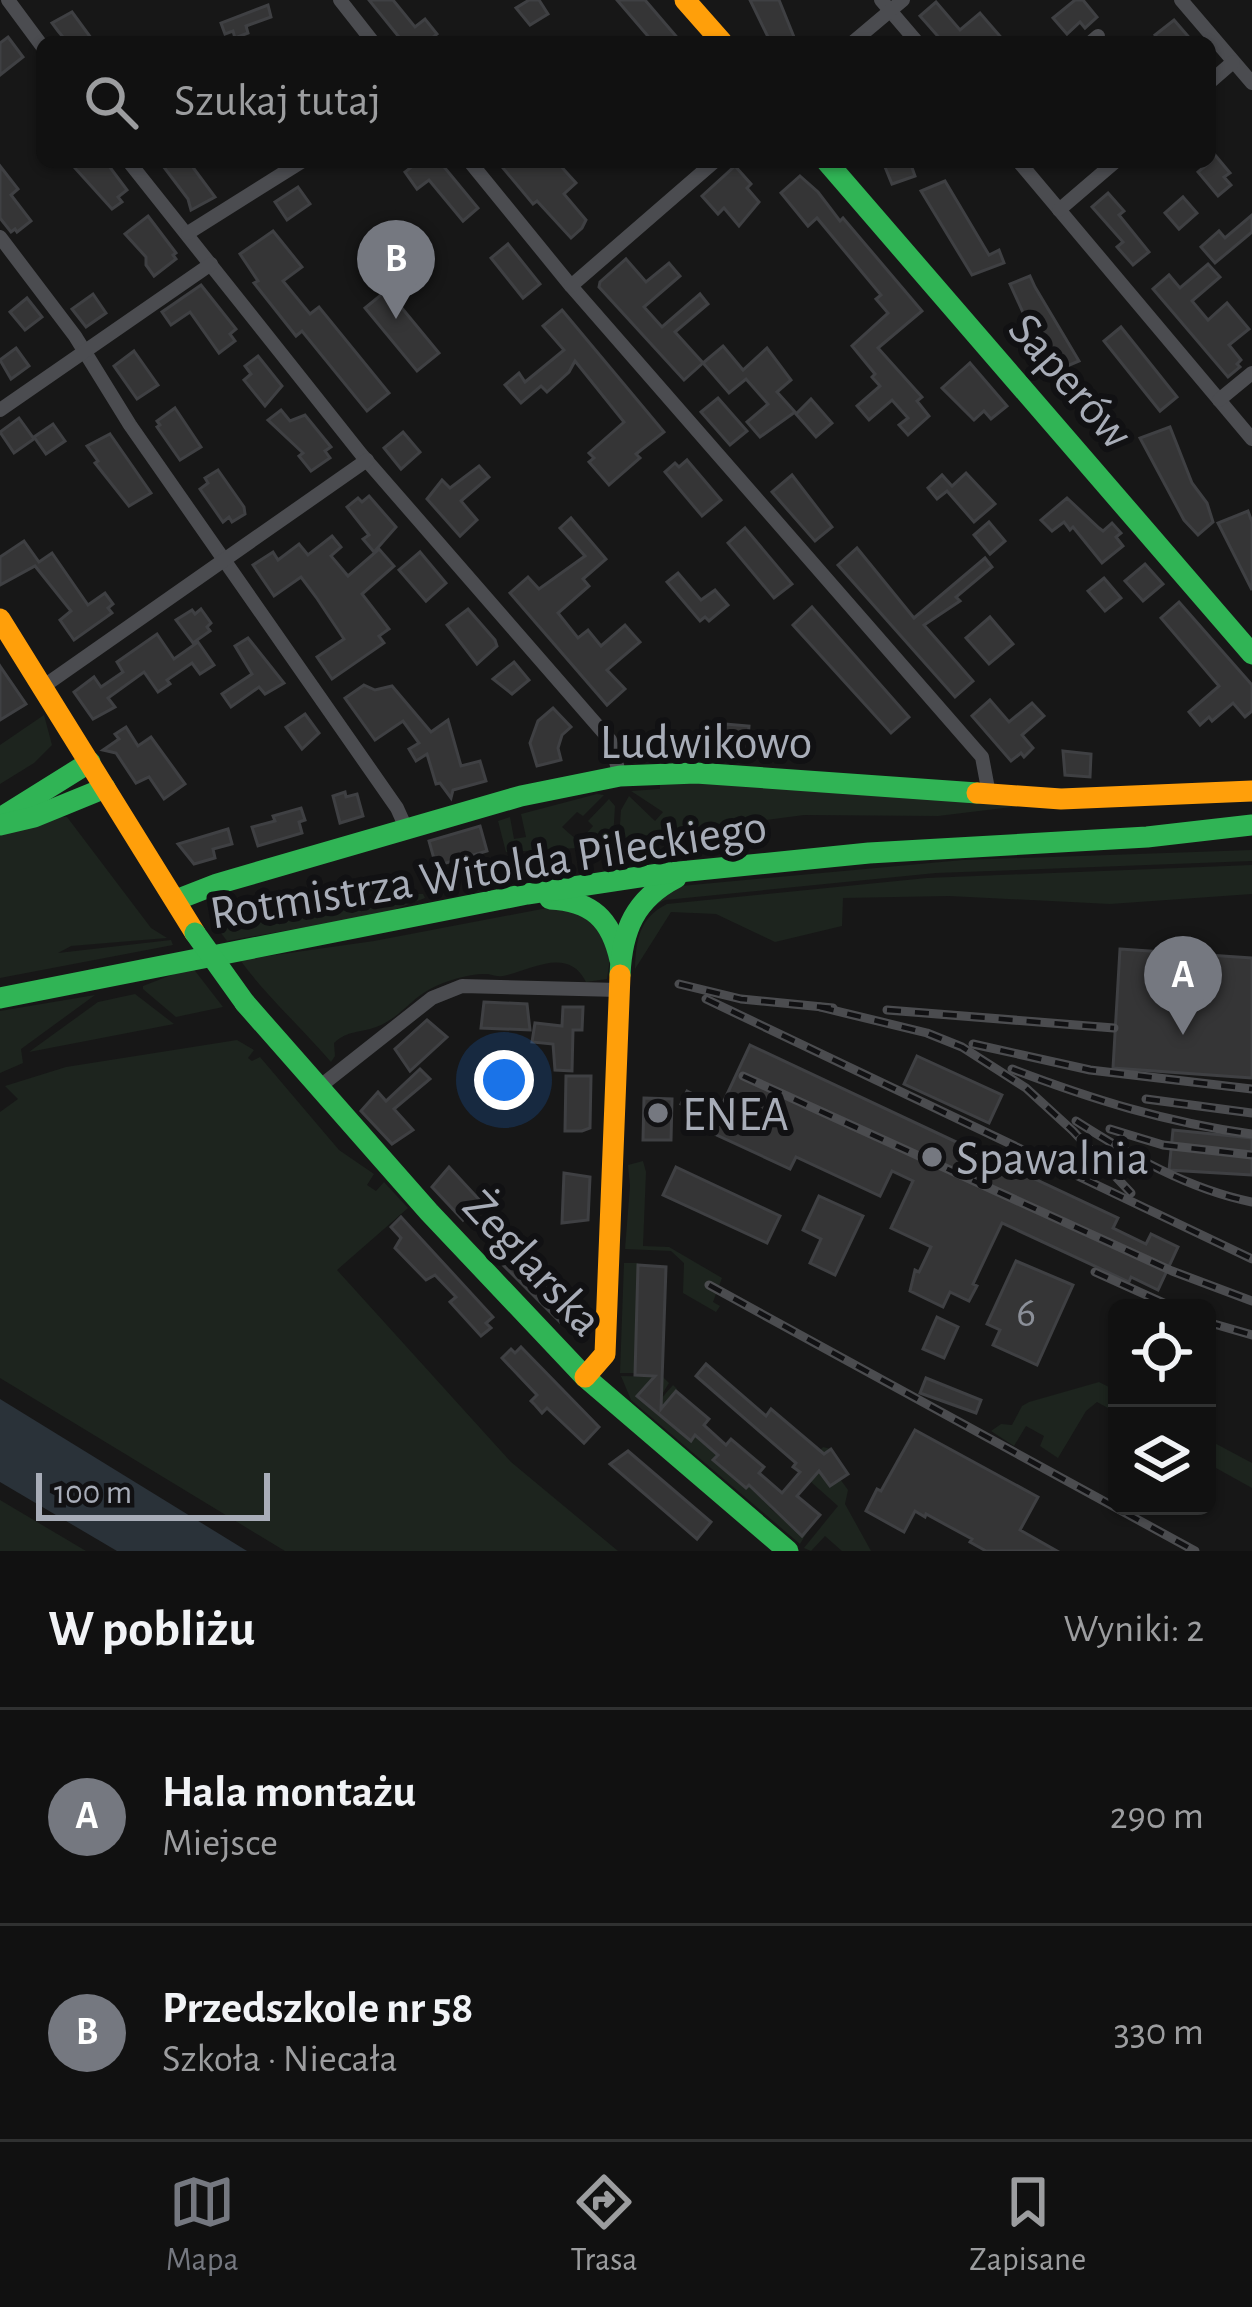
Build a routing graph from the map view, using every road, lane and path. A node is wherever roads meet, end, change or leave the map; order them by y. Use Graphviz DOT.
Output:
graph roads {
  1 [pos="8,0"];
  2 [pos="340,0"];
  3 [pos="685,0"];
  4 [pos="1180,0"];
  5 [pos="891,4"];
  6 [pos="368,36"];
  7 [pos="717,36"];
  8 [pos="860,36"];
  9 [pos="913,36"];
  10 [pos="1211,36"];
  11 [pos="36,38"];
  12 [pos="1216,42"];
  13 [pos="1233,62"];
  14 [pos="1216,77"];
  15 [pos="1252,83"];
  16 [pos="134,168"];
  17 [pos="291,168"];
  18 [pos="475,168"];
  19 [pos="707,168"];
  20 [pos="831,168"];
  21 [pos="1024,168"];
  22 [pos="1108,168"];
  23 [pos="1059,210"];
  24 [pos="188,233"];
  25 [pos="0,237"];
  26 [pos="211,264"];
  27 [pos="571,286"];
  28 [pos="85,352"];
  29 [pos="1252,373"];
  30 [pos="1219,400"];
  31 [pos="0,410"];
  32 [pos="1252,439"];
  33 [pos="367,460"];
  34 [pos="224,559"];
  35 [pos="0,620"];
  36 [pos="1252,654"];
  37 [pos="44,686"];
  38 [pos="90,762"];
  39 [pos="620,776"];
  40 [pos="105,788"];
  41 [pos="1252,790"];
  42 [pos="989,794"];
  43 [pos="0,822"];
  44 [pos="1252,825"];
  45 [pos="406,828"];
  46 [pos="1209,831"];
  47 [pos="1252,838"];
  48 [pos="705,869"];
  49 [pos="176,900"];
  50 [pos="497,900"];
  51 [pos="620,975"];
  52 [pos="0,998"];
  53 [pos="317,1088"];
  54 [pos="585,1377"];
  55 [pos="788,1551"];
  1 -- 11 [label="street"];
  2 -- 6 [label="street"];
  3 -- 7 [label="street"];
  4 -- 10 [label="street"];
  5 -- 8 [label="street"];
  5 -- 9 [label="street"];
  12 -- 13 [label="street"];
  13 -- 14 [label="street"];
  13 -- 15 [label="street"];
  16 -- 24 [label="street"];
  17 -- 24 [label="street"];
  18 -- 27 [label="street"];
  19 -- 27 [label="street"];
  20 -- 36 [label="street, Saperów"];
  21 -- 23 [label="street"];
  22 -- 23 [label="street"];
  23 -- 30 [label="street"];
  24 -- 26 [label="street"];
  25 -- 28 [label="street"];
  26 -- 28 [label="street"];
  26 -- 33 [label="street"];
  27 -- 42 [label="street"];
  28 -- 31 [label="street"];
  28 -- 34 [label="street"];
  29 -- 30 [label="street"];
  30 -- 32 [label="street"];
  33 -- 34 [label="street"];
  33 -- 39 [label="street"];
  34 -- 37 [label="street"];
  34 -- 45 [label="street"];
  35 -- 37 [label="street"];
  37 -- 38 [label="street"];
  38 -- 40 [label="street"];
  38 -- 43 [label="street"];
  39 -- 42 [label="street, Ludwikowo"];
  39 -- 45 [label="street, Ludwikowo"];
  40 -- 43 [label="street"];
  40 -- 49 [label="street"];
  41 -- 42 [label="street, Ludwikowo"];
  44 -- 46 [label="street, Rotmistrza Witolda Pileckiego"];
  45 -- 49 [label="street, Ludwikowo"];
  46 -- 47 [label="street, Rotmistrza Witolda Pileckiego"];
  46 -- 48 [label="street, Rotmistrza Witolda Pileckiego"];
  48 -- 50 [label="street, Rotmistrza Witolda Pileckiego"];
  48 -- 51 [label="street"];
  49 -- 53 [label="street, Żeglarska, bridge"];
  50 -- 51 [label="street"];
  50 -- 52 [label="street, Rotmistrza Witolda Pileckiego"];
  51 -- 53 [label="street"];
  51 -- 54 [label="street"];
  53 -- 54 [label="street, Żeglarska"];
  54 -- 55 [label="street, Żeglarska"];
}
